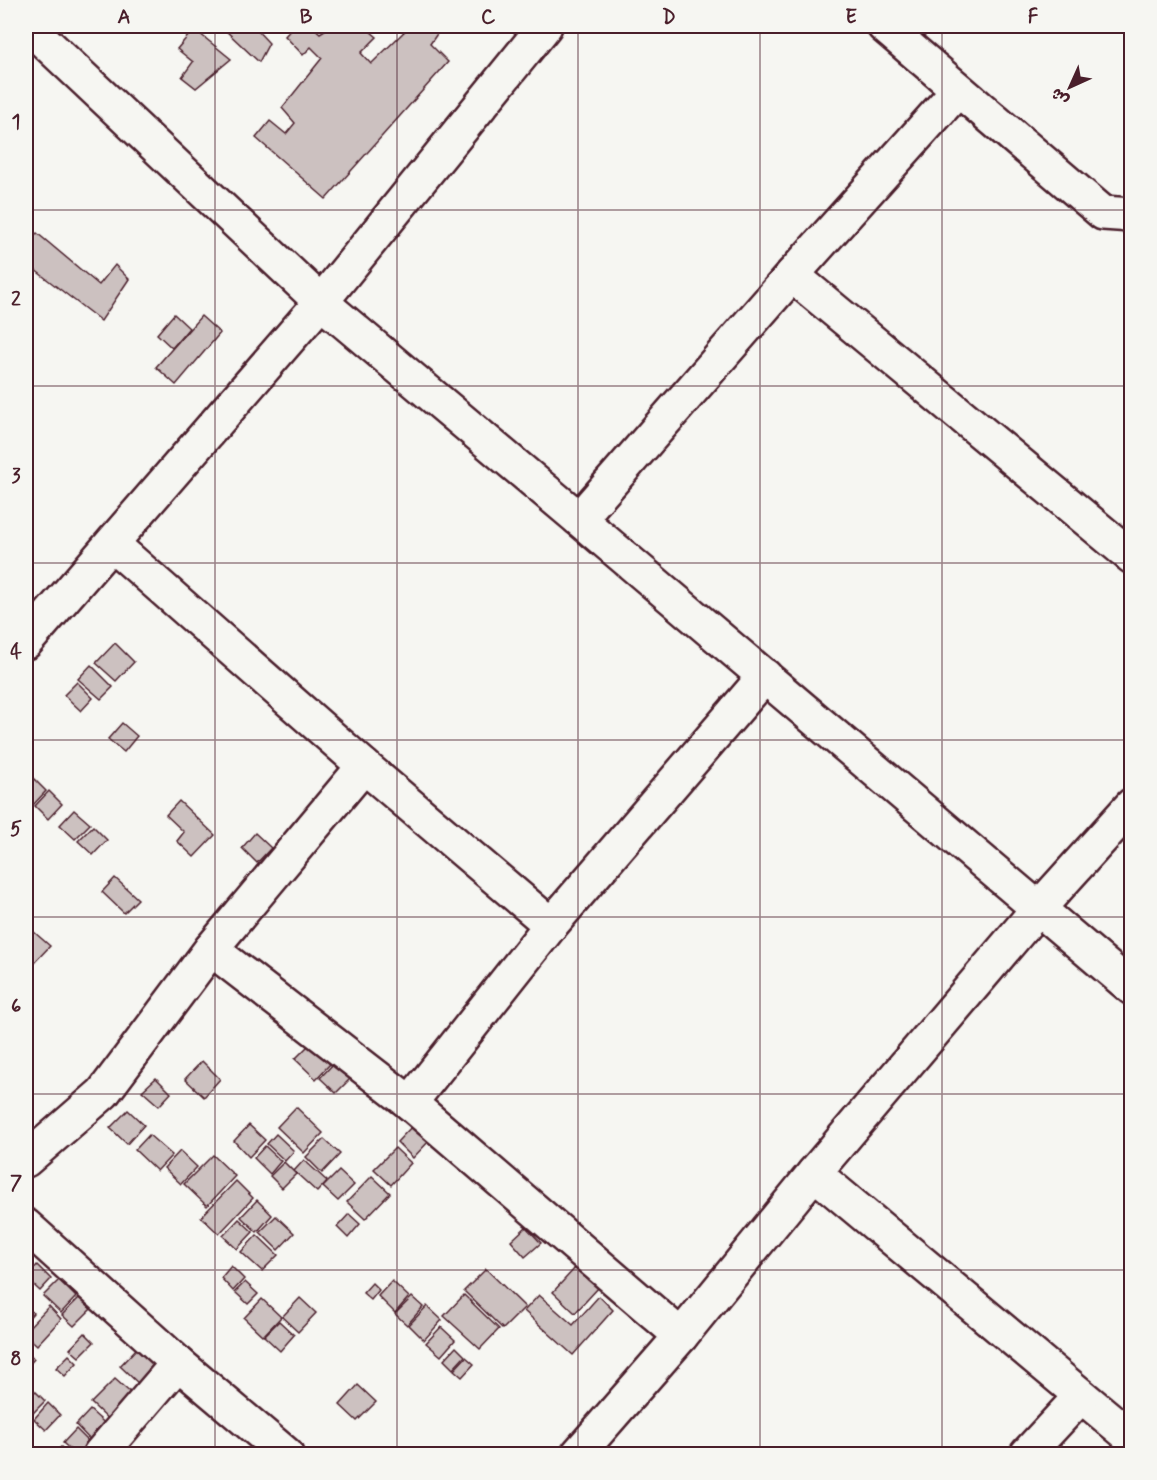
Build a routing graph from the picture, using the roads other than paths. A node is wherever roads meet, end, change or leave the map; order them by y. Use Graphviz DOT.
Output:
graph roads {
  1 [pos="28,26"];
  2 [pos="545,26"];
  3 [pos="884,26"];
  4 [pos="957,90"];
  5 [pos="1131,215"];
  6 [pos="792,275"];
  7 [pos="321,302"];
  8 [pos="579,519"];
  9 [pos="112,544"];
  10 [pos="1131,557"];
  11 [pos="26,642"];
  12 [pos="765,676"];
  13 [pos="364,765"];
  14 [pos="1131,805"];
  15 [pos="1038,909"];
  16 [pos="551,925"];
  17 [pos="211,950"];
  18 [pos="1131,988"];
  19 [pos="410,1104"];
  20 [pos="26,1160"];
  21 [pos="814,1173"];
  22 [pos="26,1226"];
  23 [pos="681,1335"];
  24 [pos="178,1363"];
  25 [pos="1081,1396"];
  26 [pos="1131,1438"];
  27 [pos="100,1455"];
  28 [pos="286,1455"];
  29 [pos="578,1455"];
  30 [pos="1027,1455"];
  1 -- 7 [label="street"];
  2 -- 7 [label="street"];
  3 -- 4 [label="street"];
  4 -- 5 [label="street"];
  4 -- 6 [label="street"];
  6 -- 8 [label="street"];
  6 -- 10 [label="street"];
  7 -- 8 [label="street"];
  7 -- 9 [label="street"];
  8 -- 12 [label="street"];
  9 -- 11 [label="street"];
  9 -- 13 [label="street"];
  12 -- 15 [label="street"];
  12 -- 16 [label="street"];
  13 -- 16 [label="street"];
  13 -- 17 [label="street"];
  14 -- 15 [label="street"];
  15 -- 18 [label="street"];
  15 -- 21 [label="street"];
  16 -- 19 [label="street"];
  17 -- 19 [label="street"];
  17 -- 20 [label="street"];
  19 -- 23 [label="street"];
  21 -- 23 [label="street"];
  21 -- 25 [label="street"];
  22 -- 24 [label="street"];
  23 -- 29 [label="street"];
  24 -- 27 [label="street"];
  24 -- 28 [label="street"];
  25 -- 26 [label="street"];
  25 -- 30 [label="street"];
}
